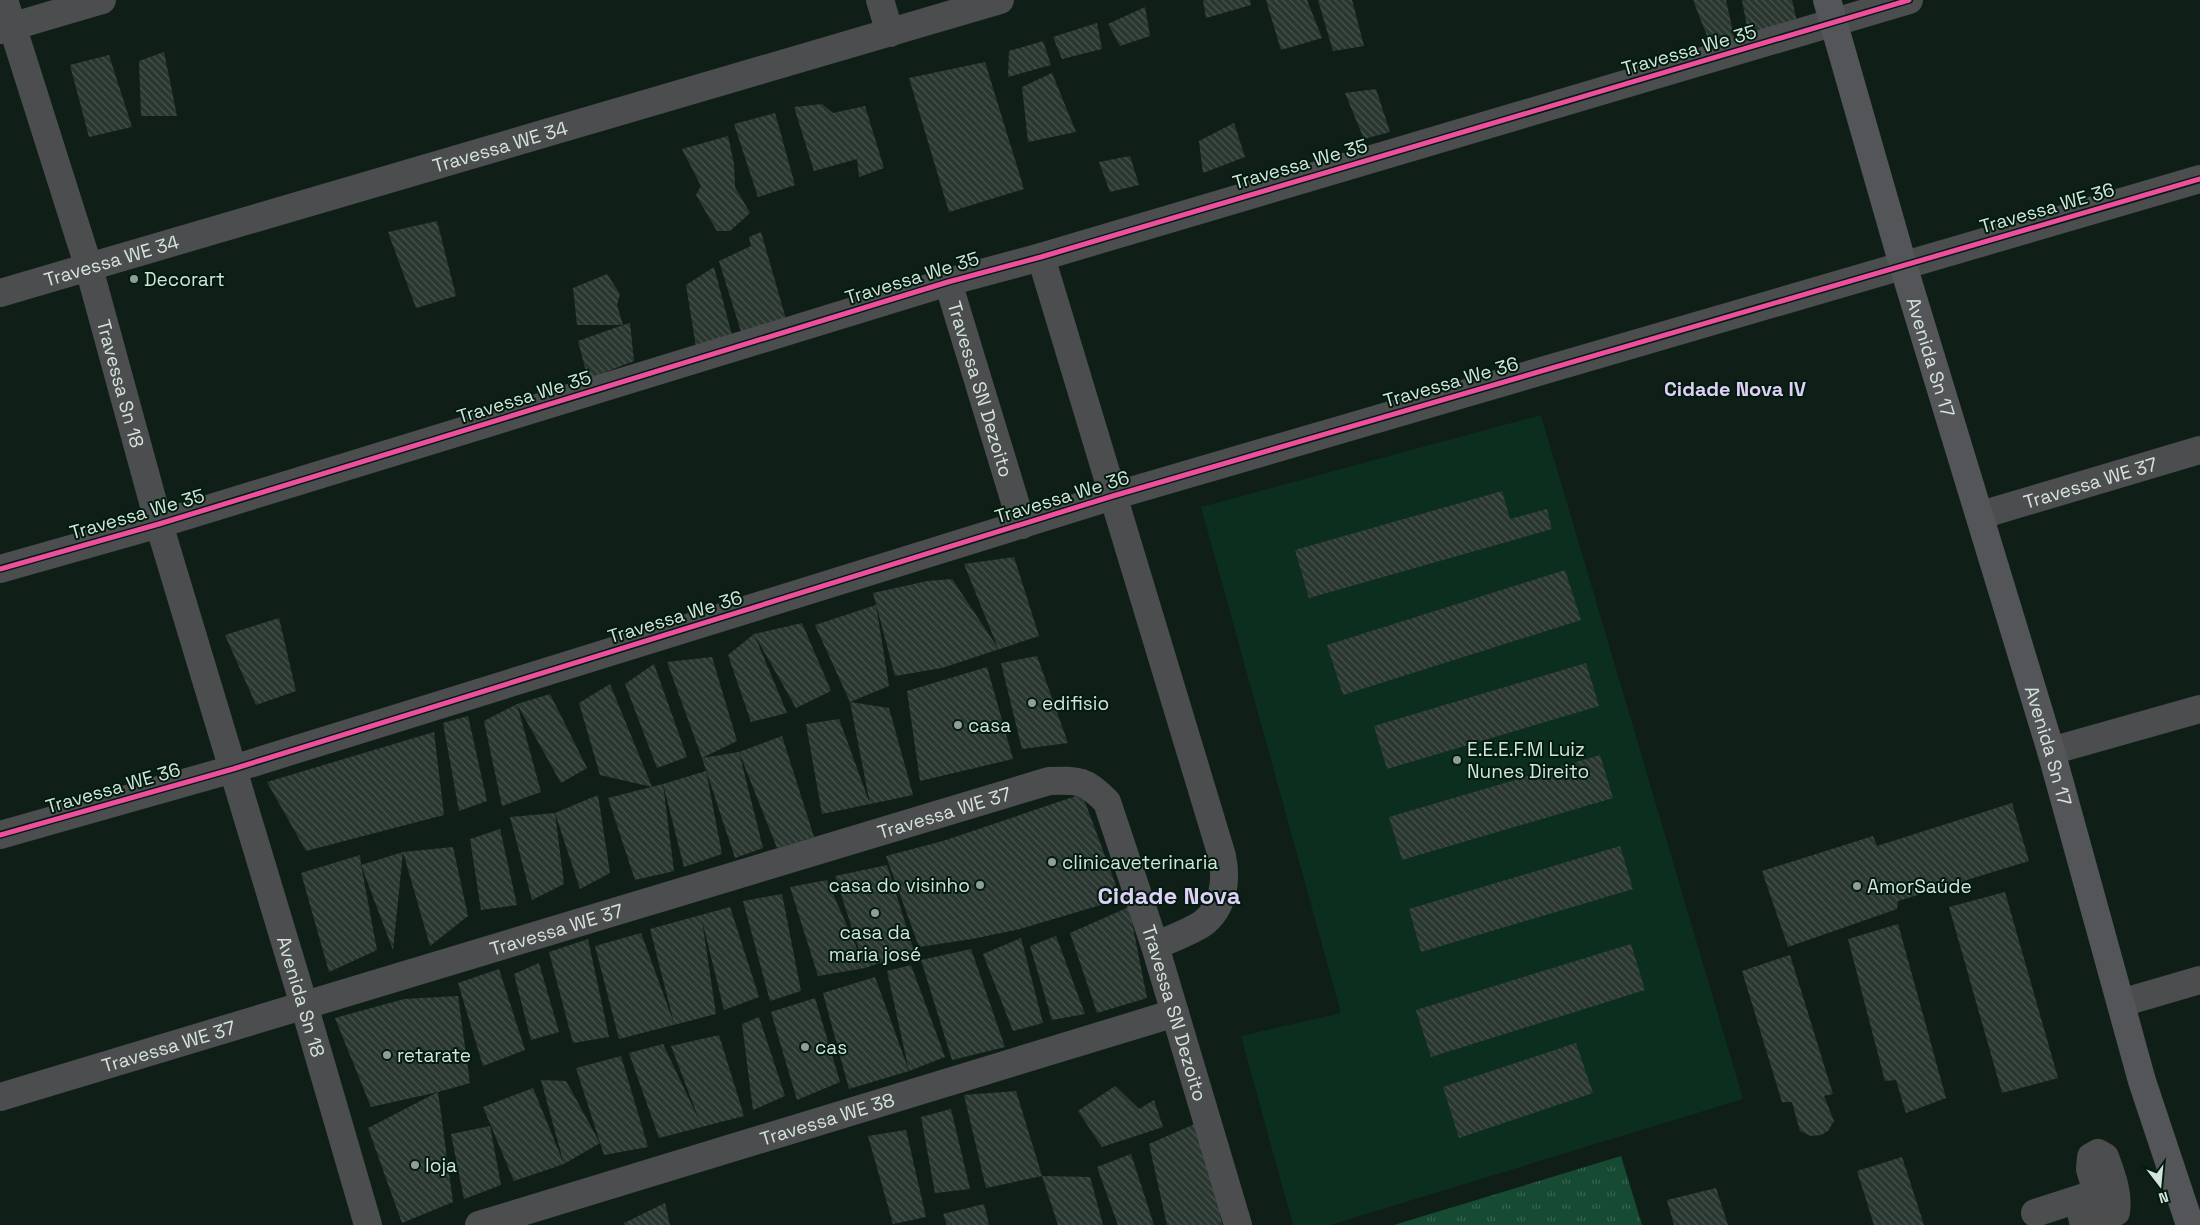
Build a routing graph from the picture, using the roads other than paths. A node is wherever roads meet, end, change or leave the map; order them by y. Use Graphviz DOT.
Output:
graph roads {
  1 [pos="4,0"];
  2 [pos="102,0"];
  3 [pos="880,0"];
  4 [pos="1000,0"];
  5 [pos="1909,0"];
  6 [pos="1830,11"];
  7 [pos="6,29"];
  8 [pos="890,33"];
  9 [pos="2200,179"];
  10 [pos="1041,257"];
  11 [pos="1903,266"];
  12 [pos="89,268"];
  13 [pos="948,282"];
  14 [pos="0,293"];
  15 [pos="2200,450"];
  16 [pos="1113,496"];
  17 [pos="1981,515"];
  18 [pos="159,524"];
  19 [pos="1022,525"];
  20 [pos="0,569"];
  21 [pos="2200,709"];
  22 [pos="2052,751"];
  23 [pos="233,769"];
  24 [pos="1107,802"];
  25 [pos="0,835"];
  26 [pos="1155,946"];
  27 [pos="2200,980"];
  28 [pos="2121,1003"];
  29 [pos="304,1005"];
  30 [pos="1175,1014"];
  31 [pos="0,1097"];
  32 [pos="2035,1212"];
  33 [pos="2094,1223"];
  34 [pos="368,1225"];
  35 [pos="479,1225"];
  36 [pos="1238,1225"];
  37 [pos="2064,1225"];
  38 [pos="2190,1225"];
  1 -- 7 [label="street, Travessa Sn 18"];
  2 -- 7 [label="street"];
  3 -- 8 [label="street"];
  4 -- 8 [label="street, Travessa WE 34"];
  5 -- 6 [label="street"];
  6 -- 10 [label="street, Travessa We 35"];
  6 -- 11 [label="main road, Avenida Sn 17"];
  7 -- 12 [label="street, Travessa Sn 18"];
  8 -- 12 [label="street, Travessa WE 34"];
  9 -- 11 [label="street, Travessa WE 36"];
  10 -- 13 [label="street, Travessa We 35"];
  10 -- 16 [label="street"];
  11 -- 16 [label="street, Travessa We 36"];
  11 -- 17 [label="main road, Avenida Sn 17"];
  12 -- 14 [label="street, Travessa WE 34"];
  12 -- 18 [label="street, Travessa Sn 18"];
  13 -- 18 [label="street, Travessa We 35"];
  13 -- 19 [label="street, Travessa SN Dezoito"];
  15 -- 17 [label="street, Travessa WE 37"];
  16 -- 19 [label="street, Travessa We 36"];
  16 -- 26 [label="street"];
  17 -- 22 [label="main road, Avenida Sn 17"];
  18 -- 20 [label="street, Travessa We 35"];
  18 -- 23 [label="street, Travessa Sn 18"];
  19 -- 23 [label="street, Travessa We 36"];
  21 -- 22 [label="street"];
  22 -- 28 [label="main road, Avenida Sn 17"];
  23 -- 25 [label="street, Travessa WE 36"];
  23 -- 29 [label="street, Avenida Sn 18"];
  24 -- 26 [label="street, Travessa SN Dezoito"];
  24 -- 29 [label="street, Travessa WE 37"];
  26 -- 30 [label="street, Travessa SN Dezoito"];
  27 -- 28 [label="street"];
  28 -- 38 [label="main road, Avenida Sn 17"];
  29 -- 31 [label="street, Travessa WE 37"];
  29 -- 34 [label="street, Avenida Sn 18"];
  30 -- 35 [label="street, Travessa WE 38"];
  30 -- 36 [label="street, Travessa SN Dezoito"];
  32 -- 33 [label="street"];
  33 -- 37 [label="street"];
}
